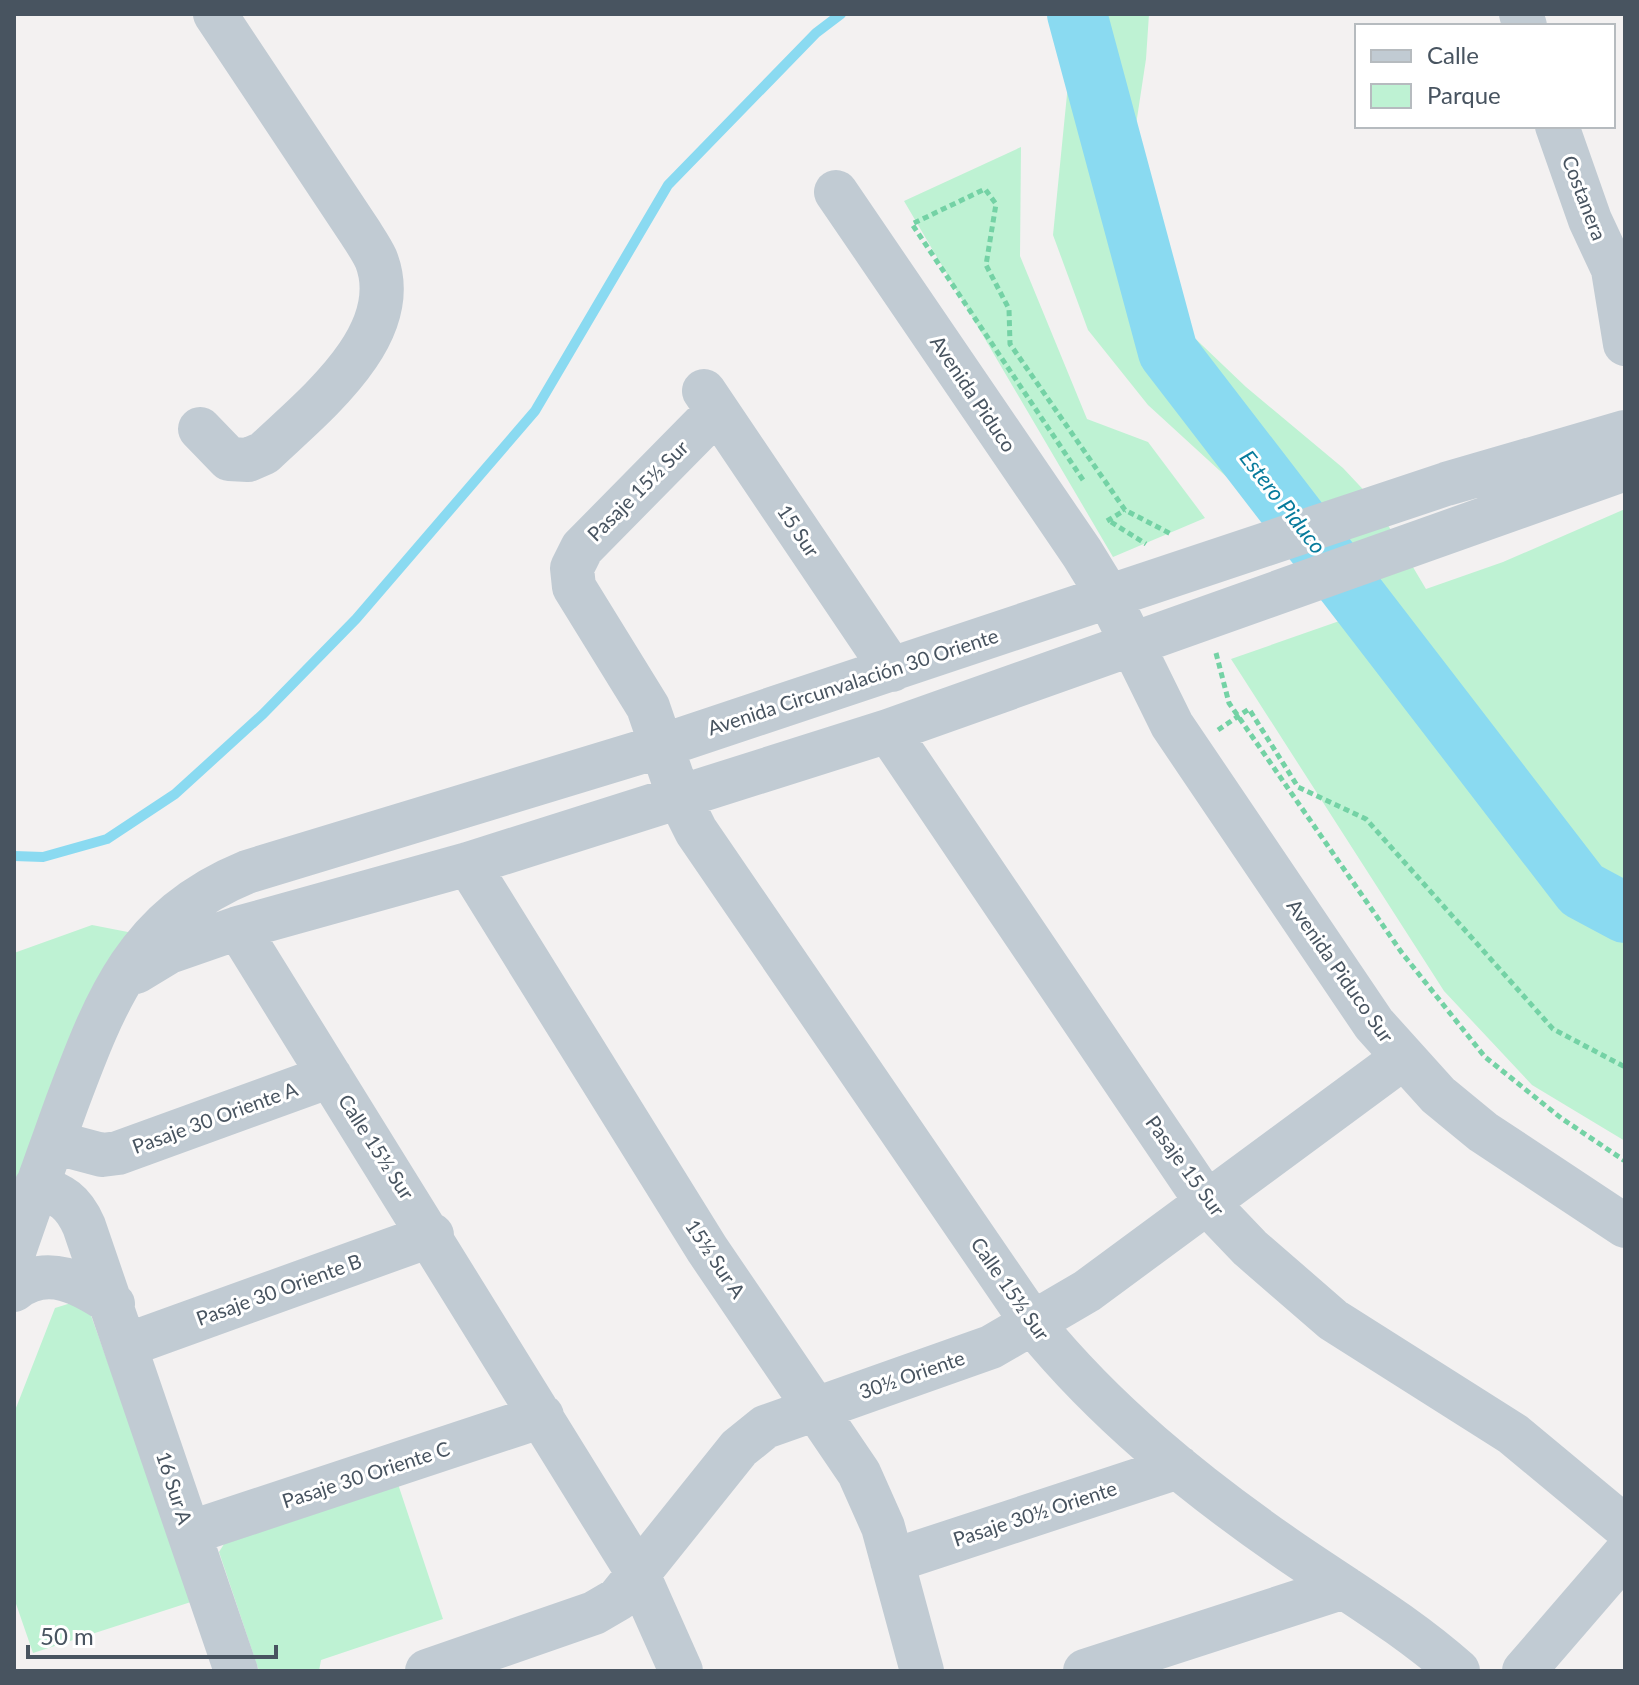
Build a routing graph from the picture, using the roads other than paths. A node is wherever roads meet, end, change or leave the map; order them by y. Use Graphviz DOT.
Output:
graph roads {
  1 [pos="215,14"];
  2 [pos="1558,128"];
  3 [pos="836,192"];
  4 [pos="1619,282"];
  5 [pos="1625,344"];
  6 [pos="710,401"];
  7 [pos="200,429"];
  8 [pos="1625,432"];
  9 [pos="1625,469"];
  10 [pos="1109,597"];
  11 [pos="1134,645"];
  12 [pos="892,670"];
  13 [pos="888,731"];
  14 [pos="661,746"];
  15 [pos="679,797"];
  16 [pos="468,864"];
  17 [pos="238,928"];
  18 [pos="116,984"];
  19 [pos="1403,1058"];
  20 [pos="330,1076"];
  21 [pos="53,1142"];
  22 [pos="36,1186"];
  23 [pos="1207,1203"];
  24 [pos="1625,1226"];
  25 [pos="432,1235"];
  26 [pos="14,1252"];
  27 [pos="14,1290"];
  28 [pos="113,1304"];
  29 [pos="1034,1325"];
  30 [pos="127,1345"];
  31 [pos="816,1408"];
  32 [pos="542,1416"];
  33 [pos="1178,1467"];
  34 [pos="1625,1527"];
  35 [pos="189,1533"];
  36 [pos="1625,1554"];
  37 [pos="892,1561"];
  38 [pos="637,1572"];
  39 [pos="1344,1587"];
  40 [pos="236,1671"];
  41 [pos="427,1671"];
  42 [pos="681,1671"];
  43 [pos="922,1671"];
  44 [pos="1085,1671"];
  45 [pos="1458,1671"];
  46 [pos="1524,1671"];
  1 -- 7 [label="street"];
  2 -- 4 [label="street, Costanera"];
  3 -- 10 [label="street, Avenida Piduco"];
  4 -- 5 [label="street, Costanera"];
  6 -- 12 [label="street, 15 Sur"];
  6 -- 14 [label="street, Pasaje 15½ Sur"];
  8 -- 10 [label="street, Avenida Circunvalación 30 Oriente"];
  9 -- 11 [label="street"];
  10 -- 11 [label="street, Avenida Piduco"];
  10 -- 12 [label="street, Avenida Circunvalación 30 Oriente"];
  11 -- 13 [label="street"];
  11 -- 19 [label="street, Avenida Piduco Sur"];
  12 -- 14 [label="street, Avenida Circunvalación 30 Oriente"];
  13 -- 15 [label="street"];
  13 -- 23 [label="street, Pasaje 15 Sur"];
  14 -- 15 [label="street, Pasaje 15½ Sur"];
  14 -- 18 [label="street, Avenida Circunvalación 30 Oriente"];
  15 -- 16 [label="street"];
  15 -- 29 [label="street, Calle 15½ Sur"];
  16 -- 17 [label="street"];
  16 -- 31 [label="street, 15½ Sur A"];
  17 -- 18 [label="street"];
  17 -- 20 [label="street, Calle 15½ Sur"];
  18 -- 21 [label="street, Avenida Circunvalación 30 Oriente"];
  19 -- 23 [label="street, 30½ Oriente"];
  19 -- 24 [label="street, Avenida Piduco Sur"];
  20 -- 21 [label="street, Pasaje 30 Oriente A"];
  20 -- 25 [label="street, Calle 15½ Sur"];
  21 -- 22 [label="street, Avenida Circunvalación 30 Oriente"];
  22 -- 26 [label="street, Avenida Circunvalación 30 Oriente"];
  22 -- 28 [label="street, 16 Sur A"];
  23 -- 29 [label="street, 30½ Oriente"];
  23 -- 34 [label="street, Pasaje 15 Sur"];
  25 -- 30 [label="street, Pasaje 30 Oriente B"];
  25 -- 32 [label="street, Calle 15½ Sur"];
  27 -- 28 [label="street"];
  28 -- 30 [label="street, 16 Sur A"];
  29 -- 31 [label="street, 30½ Oriente"];
  29 -- 33 [label="street, Calle 15½ Sur"];
  30 -- 35 [label="street, 16 Sur A"];
  31 -- 37 [label="street, 15½ Sur A"];
  31 -- 38 [label="street, 30½ Oriente"];
  32 -- 35 [label="street, Pasaje 30 Oriente C"];
  32 -- 38 [label="street, Calle 15½ Sur"];
  33 -- 37 [label="street, Pasaje 30½ Oriente"];
  33 -- 39 [label="street, Calle 15½ Sur"];
  35 -- 40 [label="street, 16 Sur A"];
  36 -- 46 [label="street"];
  37 -- 43 [label="street, 15½ Sur A"];
  38 -- 41 [label="street, 30½ Oriente"];
  38 -- 42 [label="street, Calle 15½ Sur"];
  39 -- 44 [label="street"];
  39 -- 45 [label="street, Calle 15½ Sur"];
}
